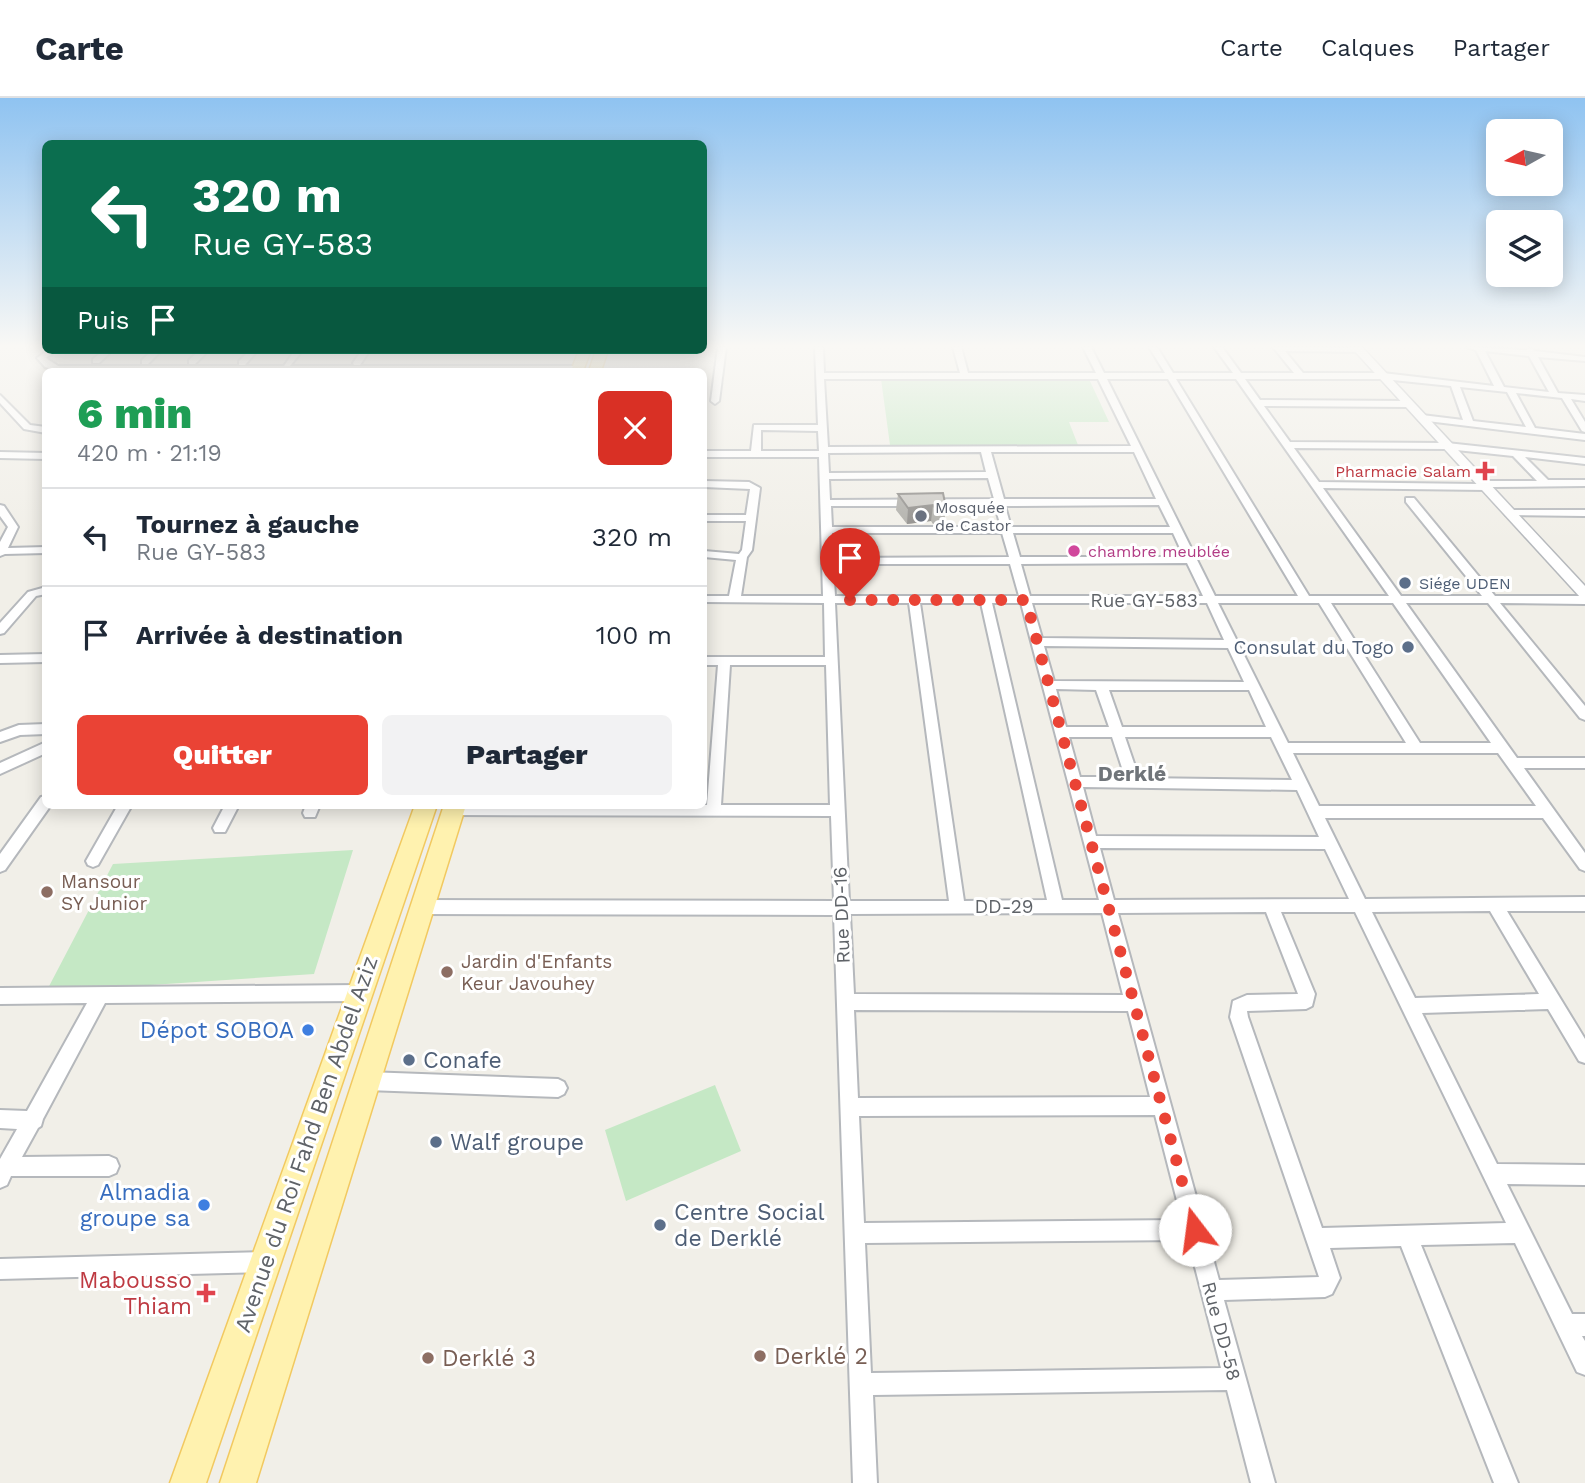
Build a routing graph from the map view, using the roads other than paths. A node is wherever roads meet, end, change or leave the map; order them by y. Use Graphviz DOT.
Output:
graph roads {
  1 [pos="13,412"];
  2 [pos="821,412"];
  3 [pos="1119,412"];
  4 [pos="1192,412"];
  5 [pos="1264,412"];
  6 [pos="1416,412"];
  7 [pos="1465,412"];
  8 [pos="1520,412"];
  9 [pos="1572,412"];
  10 [pos="1422,418"];
  11 [pos="42,421"];
  12 [pos="1469,423"];
  13 [pos="822,428"];
  14 [pos="33,429"];
  15 [pos="1585,429"];
  16 [pos="42,430"];
  17 [pos="1532,431"];
  18 [pos="1585,437"];
  19 [pos="1287,444"];
  20 [pos="1447,446"];
  21 [pos="985,449"];
  22 [pos="1137,449"];
  23 [pos="823,452"];
  24 [pos="1515,453"];
  25 [pos="707,454"];
  26 [pos="756,454"];
  27 [pos="0,455"];
  28 [pos="42,458"];
  29 [pos="1583,463"];
  30 [pos="824,475"];
  31 [pos="992,475"];
  32 [pos="1585,483"];
  33 [pos="707,484"];
  34 [pos="1546,484"];
  35 [pos="1315,485"];
  36 [pos="1484,485"];
  37 [pos="1410,500"];
  38 [pos="999,501"];
  39 [pos="1163,502"];
  40 [pos="825,503"];
  41 [pos="0,509"];
  42 [pos="1510,513"];
  43 [pos="1580,513"];
  44 [pos="707,518"];
  45 [pos="751,518"];
  46 [pos="1585,522"];
  47 [pos="826,530"];
  48 [pos="1176,530"];
  49 [pos="1007,531"];
  50 [pos="42,550"];
  51 [pos="0,552"];
  52 [pos="707,554"];
  53 [pos="742,557"];
  54 [pos="1191,560"];
  55 [pos="827,561"];
  56 [pos="1015,562"];
  57 [pos="42,591"];
  58 [pos="1585,594"];
  59 [pos="707,600"];
  60 [pos="734,600"];
  61 [pos="829,600"];
  62 [pos="915,600"];
  63 [pos="986,600"];
  64 [pos="1026,600"];
  65 [pos="1211,600"];
  66 [pos="1306,600"];
  67 [pos="1323,600"];
  68 [pos="1397,600"];
  69 [pos="1492,600"];
  70 [pos="1585,600"];
  71 [pos="0,629"];
  72 [pos="1037,642"];
  73 [pos="1232,644"];
  74 [pos="42,658"];
  75 [pos="0,659"];
  76 [pos="707,661"];
  77 [pos="724,661"];
  78 [pos="831,661"];
  79 [pos="1048,685"];
  80 [pos="1101,685"];
  81 [pos="1253,686"];
  82 [pos="1585,715"];
  83 [pos="42,729"];
  84 [pos="1061,732"];
  85 [pos="1117,732"];
  86 [pos="1276,732"];
  87 [pos="0,737"];
  88 [pos="1283,748"];
  89 [pos="1502,748"];
  90 [pos="42,749"];
  91 [pos="1417,749"];
  92 [pos="1513,763"];
  93 [pos="1585,763"];
  94 [pos="0,769"];
  95 [pos="1074,782"];
  96 [pos="1134,783"];
  97 [pos="1301,785"];
  98 [pos="42,807"];
  99 [pos="123,809"];
  100 [pos="230,809"];
  101 [pos="425,809"];
  102 [pos="453,809"];
  103 [pos="660,809"];
  104 [pos="714,810"];
  105 [pos="837,811"];
  106 [pos="1548,812"];
  107 [pos="1315,813"];
  108 [pos="220,828"];
  109 [pos="17,841"];
  110 [pos="1090,842"];
  111 [pos="1330,842"];
  112 [pos="1579,848"];
  113 [pos="0,850"];
  114 [pos="93,860"];
  115 [pos="1585,865"];
  116 [pos="0,866"];
  117 [pos="1585,904"];
  118 [pos="1495,905"];
  119 [pos="957,906"];
  120 [pos="1056,906"];
  121 [pos="1271,906"];
  122 [pos="1361,906"];
  123 [pos="423,907"];
  124 [pos="1108,907"];
  125 [pos="841,908"];
  126 [pos="359,993"];
  127 [pos="0,996"];
  128 [pos="100,996"];
  129 [pos="1552,1001"];
  130 [pos="845,1002"];
  131 [pos="1133,1003"];
  132 [pos="1409,1006"];
  133 [pos="1585,1055"];
  134 [pos="367,1081"];
  135 [pos="558,1088"];
  136 [pos="1161,1106"];
  137 [pos="849,1107"];
  138 [pos="0,1119"];
  139 [pos="34,1120"];
  140 [pos="110,1166"];
  141 [pos="3,1172"];
  142 [pos="1492,1174"];
  143 [pos="1585,1175"];
  144 [pos="1195,1230"];
  145 [pos="854,1233"];
  146 [pos="1521,1233"];
  147 [pos="1408,1235"];
  148 [pos="1316,1238"];
  149 [pos="265,1262"];
  150 [pos="0,1269"];
  151 [pos="1210,1290"];
  152 [pos="1575,1325"];
  153 [pos="1585,1364"];
  154 [pos="1234,1379"];
  155 [pos="860,1384"];
  156 [pos="188,1483"];
  157 [pos="238,1483"];
  158 [pos="865,1483"];
  159 [pos="1263,1483"];
  160 [pos="1506,1483"];
  1 -- 14 [label="street"];
  2 -- 13 [label="street, Rue DD-16"];
  3 -- 22 [label="street"];
  4 -- 66 [label="street"];
  5 -- 19 [label="street"];
  6 -- 10 [label="street"];
  7 -- 12 [label="street"];
  8 -- 17 [label="street"];
  9 -- 15 [label="street"];
  10 -- 12 [label="street"];
  10 -- 20 [label="street"];
  11 -- 14 [label="street"];
  12 -- 17 [label="street"];
  13 -- 23 [label="street, Rue DD-16"];
  13 -- 26 [label="street"];
  14 -- 16 [label="street"];
  17 -- 18 [label="street"];
  19 -- 20 [label="street"];
  19 -- 35 [label="street"];
  20 -- 24 [label="street"];
  20 -- 36 [label="street"];
  21 -- 22 [label="street"];
  21 -- 23 [label="street"];
  21 -- 31 [label="street, Rue DD-58"];
  22 -- 39 [label="street"];
  23 -- 26 [label="street"];
  23 -- 30 [label="street, Rue DD-16"];
  24 -- 29 [label="street"];
  24 -- 34 [label="street"];
  25 -- 26 [label="street"];
  27 -- 28 [label="street"];
  30 -- 31 [label="street"];
  30 -- 40 [label="street, Rue DD-16"];
  31 -- 38 [label="street, Rue DD-58"];
  32 -- 34 [label="street"];
  33 -- 45 [label="street"];
  34 -- 36 [label="street"];
  35 -- 36 [label="street"];
  35 -- 68 [label="street"];
  36 -- 42 [label="street"];
  37 -- 69 [label="street"];
  38 -- 39 [label="street"];
  38 -- 40 [label="street"];
  38 -- 49 [label="street, Rue DD-58"];
  39 -- 48 [label="street"];
  40 -- 47 [label="street, Rue DD-16"];
  41 -- 51 [label="street"];
  42 -- 43 [label="street"];
  42 -- 58 [label="street"];
  43 -- 46 [label="street"];
  44 -- 45 [label="street"];
  45 -- 53 [label="street"];
  47 -- 49 [label="street"];
  47 -- 55 [label="street, Rue DD-16"];
  48 -- 49 [label="street"];
  48 -- 54 [label="street"];
  49 -- 56 [label="street, Rue DD-58"];
  50 -- 51 [label="street"];
  52 -- 53 [label="street"];
  53 -- 60 [label="street"];
  54 -- 56 [label="street"];
  54 -- 65 [label="street"];
  55 -- 56 [label="street"];
  55 -- 61 [label="street, Rue DD-16"];
  56 -- 64 [label="street, Rue DD-58"];
  57 -- 71 [label="street"];
  59 -- 60 [label="street, Rue GY-583"];
  60 -- 61 [label="street, Rue GY-583"];
  61 -- 62 [label="street, Rue GY-583"];
  61 -- 78 [label="street, Rue DD-16"];
  62 -- 63 [label="street, Rue GY-583"];
  62 -- 119 [label="street"];
  63 -- 64 [label="street, Rue GY-583"];
  63 -- 120 [label="street"];
  64 -- 65 [label="street, Rue GY-583"];
  64 -- 72 [label="street, Rue DD-58"];
  65 -- 66 [label="street, Rue GY-583"];
  65 -- 73 [label="street"];
  66 -- 67 [label="street, Rue GY-583"];
  67 -- 68 [label="street, Rue GY-583"];
  67 -- 91 [label="street"];
  68 -- 69 [label="street, Rue GY-583"];
  68 -- 89 [label="street"];
  69 -- 70 [label="street, Rue GY-583"];
  69 -- 82 [label="street"];
  72 -- 73 [label="street"];
  72 -- 79 [label="street, Rue DD-58"];
  73 -- 81 [label="street"];
  74 -- 75 [label="street"];
  76 -- 77 [label="street"];
  77 -- 78 [label="street"];
  77 -- 104 [label="street"];
  78 -- 105 [label="street, Rue DD-16"];
  79 -- 80 [label="street"];
  79 -- 84 [label="street, Rue DD-58"];
  80 -- 81 [label="street"];
  80 -- 85 [label="street"];
  81 -- 86 [label="street"];
  83 -- 87 [label="street"];
  84 -- 85 [label="street"];
  84 -- 95 [label="street, Rue DD-58"];
  85 -- 86 [label="street"];
  85 -- 96 [label="street"];
  86 -- 88 [label="street"];
  88 -- 91 [label="street"];
  88 -- 97 [label="street"];
  89 -- 91 [label="street"];
  89 -- 92 [label="street"];
  90 -- 94 [label="street"];
  92 -- 93 [label="street"];
  92 -- 106 [label="street"];
  95 -- 96 [label="street"];
  95 -- 110 [label="street, Rue DD-58"];
  96 -- 97 [label="street"];
  97 -- 107 [label="street"];
  98 -- 109 [label="street"];
  99 -- 114 [label="street"];
  100 -- 108 [label="street"];
  101 -- 126 [label="main road, Avenue du Roi Fahd Ben Abdel Aziz"];
  102 -- 123 [label="main road, Avenue du Roi Fahd Ben Abdel Aziz"];
  103 -- 104 [label="street"];
  104 -- 105 [label="street"];
  105 -- 125 [label="street, Rue DD-16"];
  106 -- 107 [label="street"];
  106 -- 112 [label="street"];
  107 -- 111 [label="street"];
  109 -- 113 [label="street"];
  109 -- 116 [label="street"];
  110 -- 111 [label="street"];
  110 -- 124 [label="street, Rue DD-58"];
  111 -- 122 [label="street"];
  112 -- 115 [label="street"];
  117 -- 118 [label="street, DD-29"];
  118 -- 122 [label="street, DD-29"];
  118 -- 129 [label="street"];
  119 -- 120 [label="street, DD-29"];
  119 -- 125 [label="street, DD-29"];
  120 -- 124 [label="street, DD-29"];
  121 -- 122 [label="street, DD-29"];
  121 -- 124 [label="street, DD-29"];
  121 -- 148 [label="street"];
  122 -- 132 [label="street"];
  123 -- 125 [label="street, DD-29"];
  123 -- 134 [label="main road, Avenue du Roi Fahd Ben Abdel Aziz"];
  124 -- 131 [label="street, Rue DD-58"];
  125 -- 130 [label="street, Rue DD-16"];
  126 -- 128 [label="street"];
  126 -- 149 [label="main road, Avenue du Roi Fahd Ben Abdel Aziz"];
  127 -- 128 [label="street"];
  128 -- 139 [label="street"];
  129 -- 132 [label="street"];
  129 -- 133 [label="street"];
  130 -- 131 [label="street"];
  130 -- 137 [label="street, Rue DD-16"];
  131 -- 136 [label="street, Rue DD-58"];
  132 -- 142 [label="street"];
  134 -- 135 [label="street"];
  134 -- 157 [label="main road, Avenue du Roi Fahd Ben Abdel Aziz"];
  136 -- 137 [label="street"];
  136 -- 144 [label="street, Rue DD-58"];
  137 -- 145 [label="street, Rue DD-16"];
  138 -- 139 [label="street"];
  139 -- 141 [label="street"];
  140 -- 141 [label="street"];
  142 -- 143 [label="street"];
  142 -- 146 [label="street"];
  144 -- 145 [label="street"];
  144 -- 151 [label="street, Rue DD-58"];
  145 -- 155 [label="street, Rue DD-16"];
  146 -- 147 [label="street"];
  146 -- 152 [label="street"];
  147 -- 148 [label="street"];
  147 -- 160 [label="street"];
  148 -- 151 [label="street"];
  149 -- 150 [label="street"];
  149 -- 156 [label="main road, Avenue du Roi Fahd Ben Abdel Aziz"];
  151 -- 154 [label="street, Rue DD-58"];
  152 -- 153 [label="street"];
  154 -- 155 [label="street"];
  154 -- 159 [label="street, Rue DD-58"];
  155 -- 158 [label="street, Rue DD-16"];
}
